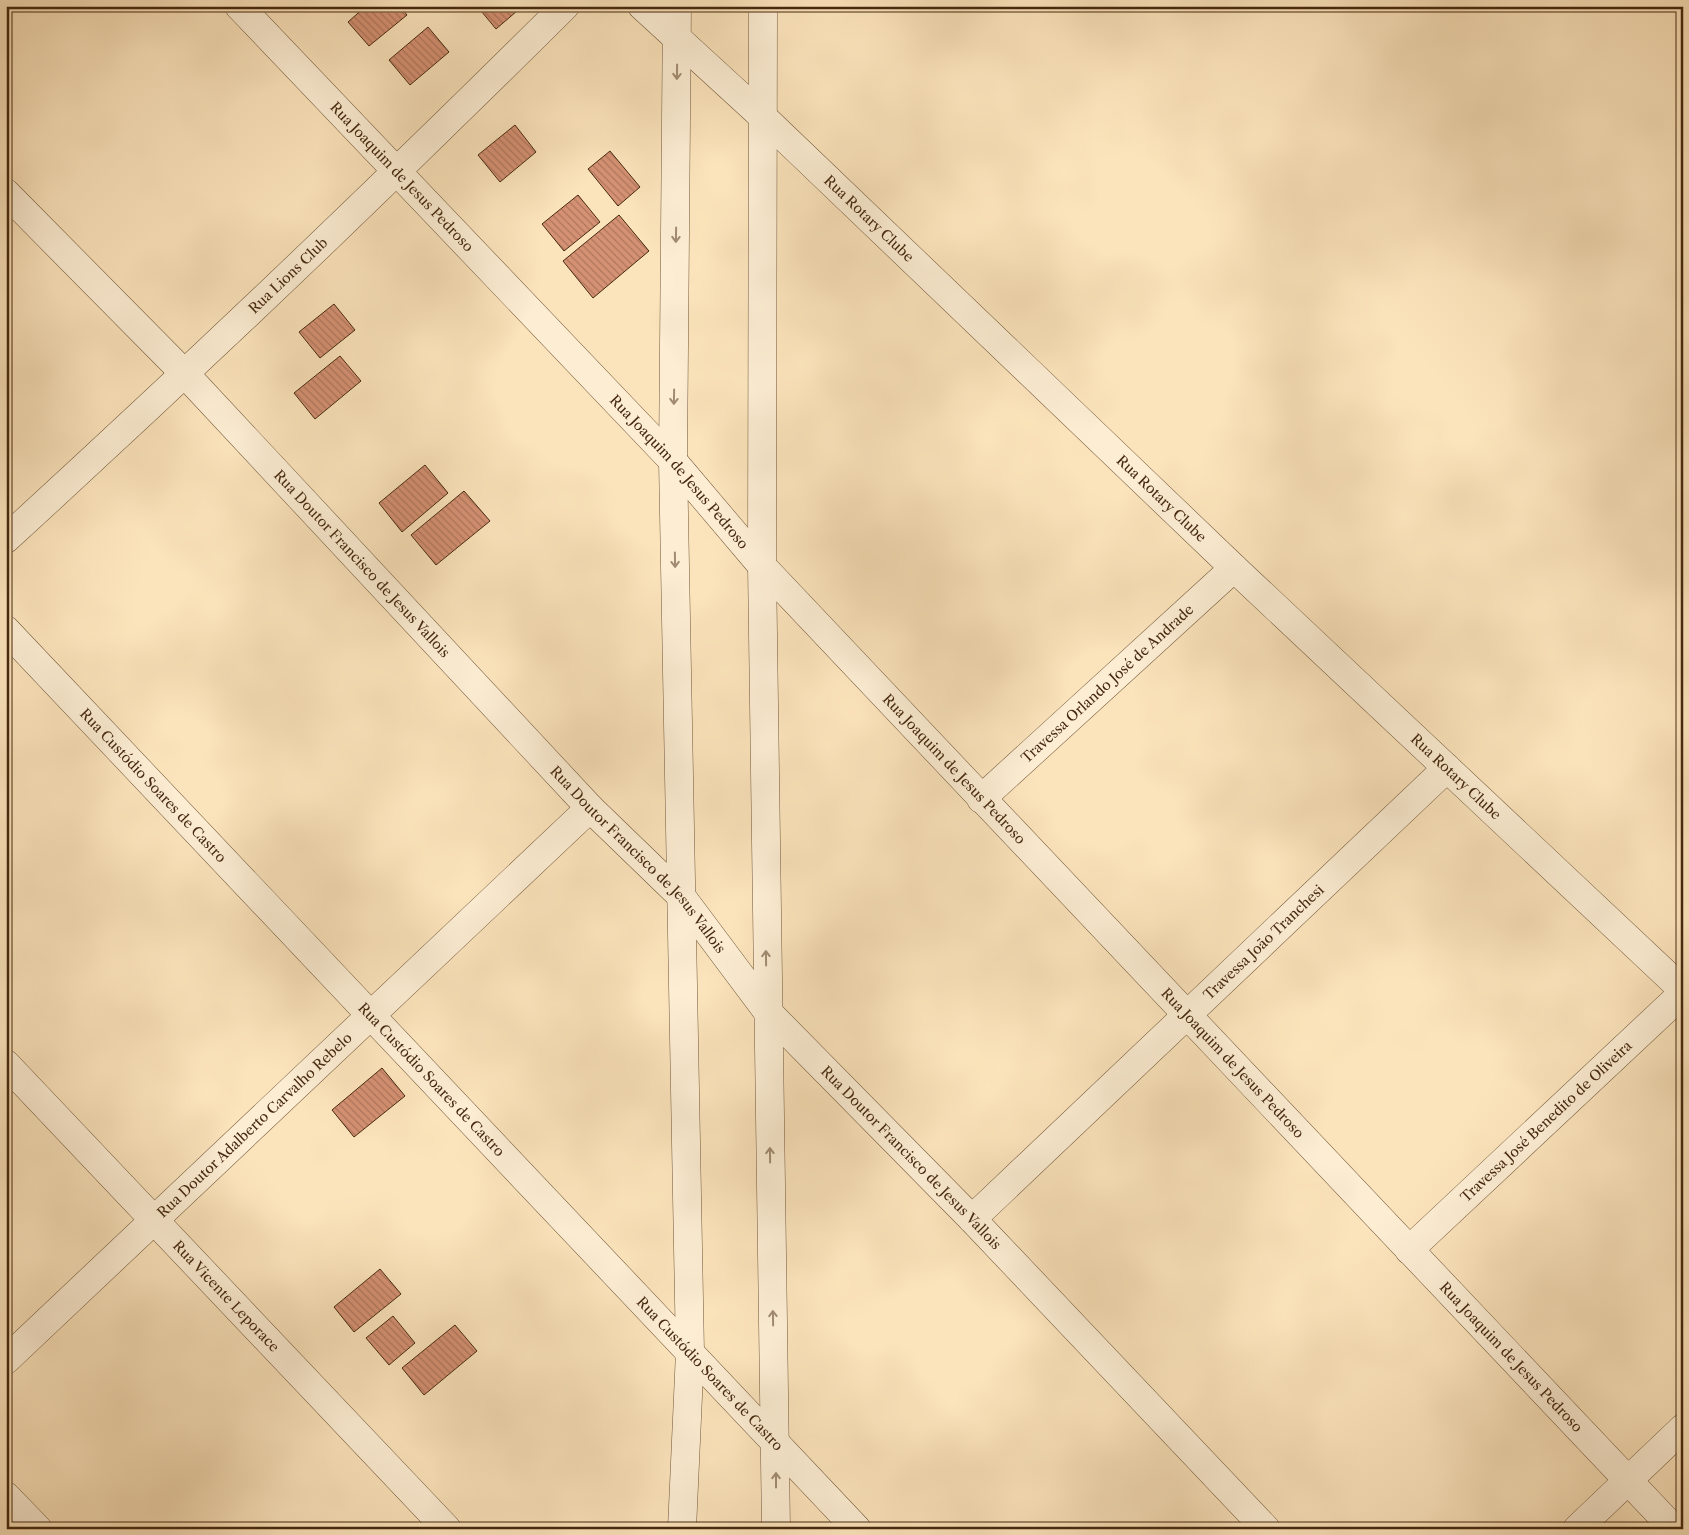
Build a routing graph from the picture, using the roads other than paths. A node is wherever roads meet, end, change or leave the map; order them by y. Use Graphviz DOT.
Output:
graph roads {
  1 [pos="239,6"];
  2 [pos="565,6"];
  3 [pos="642,6"];
  4 [pos="677,6"];
  5 [pos="763,6"];
  6 [pos="678,39"];
  7 [pos="762,116"];
  8 [pos="397,174"];
  9 [pos="6,193"];
  10 [pos="186,375"];
  11 [pos="673,461"];
  12 [pos="6,539"];
  13 [pos="762,566"];
  14 [pos="1234,568"];
  15 [pos="6,630"];
  16 [pos="1447,768"];
  17 [pos="981,799"];
  18 [pos="590,808"];
  19 [pos="681,896"];
  20 [pos="1683,991"];
  21 [pos="766,1011"];
  22 [pos="371,1015"];
  23 [pos="1186,1015"];
  24 [pos="6,1064"];
  25 [pos="972,1219"];
  26 [pos="154,1220"];
  27 [pos="1409,1250"];
  28 [pos="690,1352"];
  29 [pos="6,1360"];
  30 [pos="1683,1428"];
  31 [pos="776,1443"];
  32 [pos="1628,1480"];
  33 [pos="6,1496"];
  34 [pos="38,1529"];
  35 [pos="447,1529"];
  36 [pos="682,1529"];
  37 [pos="776,1529"];
  38 [pos="857,1529"];
  39 [pos="1266,1529"];
  40 [pos="1576,1529"];
  41 [pos="1674,1529"];
  1 -- 8 [label="street, Rua Joaquim de Jesus Pedroso"];
  2 -- 8 [label="street, Rua Lions Club"];
  3 -- 6 [label="street, Rua Rotary Clube"];
  4 -- 6 [label="street"];
  5 -- 7 [label="street"];
  6 -- 7 [label="street, Rua Rotary Clube"];
  6 -- 11 [label="street, one-way"];
  7 -- 13 [label="street"];
  7 -- 14 [label="street, Rua Rotary Clube"];
  8 -- 10 [label="street, Rua Lions Club"];
  8 -- 11 [label="street, Rua Joaquim de Jesus Pedroso"];
  9 -- 10 [label="street, Rua Doutor Francisco de Jesus Vallois"];
  10 -- 12 [label="street, Rua Lions Club"];
  10 -- 18 [label="street, Rua Doutor Francisco de Jesus Vallois"];
  11 -- 13 [label="street, Rua Joaquim de Jesus Pedroso"];
  11 -- 19 [label="street, one-way"];
  13 -- 17 [label="street, Rua Joaquim de Jesus Pedroso"];
  21 -- 13 [label="street, one-way"];
  14 -- 16 [label="street, Rua Rotary Clube"];
  14 -- 17 [label="street, Travessa Orlando José de Andrade"];
  15 -- 22 [label="street, Rua Custódio Soares de Castro"];
  16 -- 20 [label="street, Rua Rotary Clube"];
  16 -- 23 [label="street, Travessa João Tranchesi"];
  17 -- 23 [label="street, Rua Joaquim de Jesus Pedroso"];
  18 -- 19 [label="street, Rua Doutor Francisco de Jesus Vallois"];
  18 -- 22 [label="street, Rua Doutor Adalberto Carvalho Rebelo"];
  19 -- 21 [label="street, Rua Doutor Francisco de Jesus Vallois"];
  19 -- 28 [label="street"];
  20 -- 27 [label="street, Travessa José Benedito de Oliveira"];
  21 -- 25 [label="street, Rua Doutor Francisco de Jesus Vallois"];
  31 -- 21 [label="street, one-way"];
  22 -- 26 [label="street, Rua Doutor Adalberto Carvalho Rebelo"];
  22 -- 28 [label="street, Rua Custódio Soares de Castro"];
  23 -- 25 [label="street, Travessa João Tranchesi"];
  23 -- 27 [label="street, Rua Joaquim de Jesus Pedroso"];
  24 -- 26 [label="street, Rua Vicente Leporace"];
  25 -- 39 [label="street, Rua Doutor Francisco de Jesus Vallois"];
  26 -- 29 [label="street, Rua Doutor Adalberto Carvalho Rebelo"];
  26 -- 35 [label="street, Rua Vicente Leporace"];
  27 -- 32 [label="street, Rua Joaquim de Jesus Pedroso"];
  28 -- 31 [label="street, Rua Custódio Soares de Castro"];
  28 -- 36 [label="street"];
  30 -- 32 [label="street"];
  37 -- 31 [label="street, one-way"];
  31 -- 38 [label="street, Rua Custódio Soares de Castro"];
  32 -- 40 [label="street"];
  32 -- 41 [label="street, Rua Joaquim de Jesus Pedroso"];
  33 -- 34 [label="street"];
}
